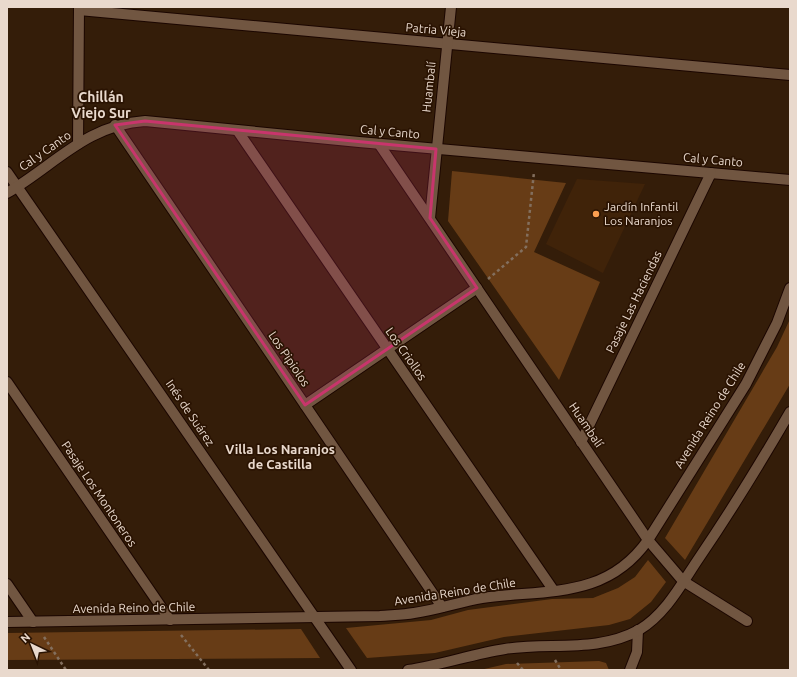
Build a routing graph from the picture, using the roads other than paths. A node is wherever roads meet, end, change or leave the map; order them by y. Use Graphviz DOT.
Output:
graph roads {
  1 [pos="451,7"];
  2 [pos="79,9"];
  3 [pos="447,44"];
  4 [pos="790,76"];
  5 [pos="115,125"];
  6 [pos="237,130"];
  7 [pos="78,144"];
  8 [pos="379,144"];
  9 [pos="436,149"];
  10 [pos="7,172"];
  11 [pos="711,173"];
  12 [pos="790,180"];
  13 [pos="18,186"];
  14 [pos="7,192"];
  15 [pos="430,218"];
  16 [pos="477,288"];
  17 [pos="790,288"];
  18 [pos="386,348"];
  19 [pos="7,382"];
  20 [pos="305,405"];
  21 [pos="790,412"];
  22 [pos="581,442"];
  23 [pos="648,540"];
  24 [pos="683,581"];
  25 [pos="7,584"];
  26 [pos="554,592"];
  27 [pos="442,607"];
  28 [pos="315,618"];
  29 [pos="170,620"];
  30 [pos="747,621"];
  31 [pos="7,622"];
  32 [pos="33,622"];
  33 [pos="638,630"];
  34 [pos="351,670"];
  35 [pos="408,670"];
  36 [pos="630,670"];
  1 -- 3 [label="street, Huambalí"];
  2 -- 3 [label="street, Patria Vieja"];
  2 -- 7 [label="street"];
  3 -- 4 [label="street, Patria Vieja"];
  3 -- 9 [label="street, Huambalí"];
  5 -- 6 [label="street, Cal y Canto"];
  5 -- 7 [label="street, Cal y Canto"];
  5 -- 20 [label="street, Los Pipiolos"];
  6 -- 8 [label="street, Cal y Canto"];
  6 -- 18 [label="street, Los Criollos"];
  7 -- 13 [label="street, Cal y Canto"];
  8 -- 9 [label="street, Cal y Canto"];
  8 -- 15 [label="street, Huambalí"];
  9 -- 11 [label="street, Cal y Canto"];
  9 -- 15 [label="street, Huambalí"];
  10 -- 13 [label="street, Inés de Suárez"];
  11 -- 12 [label="street, Cal y Canto"];
  11 -- 22 [label="street, Pasaje Las Haciendas"];
  13 -- 14 [label="street, Cal y Canto"];
  13 -- 28 [label="street, Inés de Suárez"];
  15 -- 16 [label="street, Huambalí"];
  16 -- 18 [label="street"];
  16 -- 22 [label="street, Huambalí"];
  17 -- 23 [label="street, Avenida Reino de Chile"];
  18 -- 20 [label="street"];
  18 -- 26 [label="street, Los Criollos"];
  19 -- 29 [label="street, Pasaje Los Montoneros"];
  20 -- 27 [label="street, Los Pipiolos"];
  21 -- 24 [label="street"];
  22 -- 23 [label="street, Huambalí"];
  23 -- 24 [label="street, Huambalí"];
  23 -- 26 [label="street, Avenida Reino de Chile"];
  24 -- 30 [label="street, Huambalí"];
  24 -- 33 [label="street"];
  25 -- 32 [label="street"];
  26 -- 27 [label="street, Avenida Reino de Chile"];
  27 -- 28 [label="street, Avenida Reino de Chile"];
  28 -- 29 [label="street, Avenida Reino de Chile"];
  28 -- 34 [label="street, Inés de Suárez"];
  29 -- 32 [label="street, Avenida Reino de Chile"];
  31 -- 32 [label="street, Avenida Reino de Chile"];
  33 -- 35 [label="street"];
  33 -- 36 [label="street"];
}
